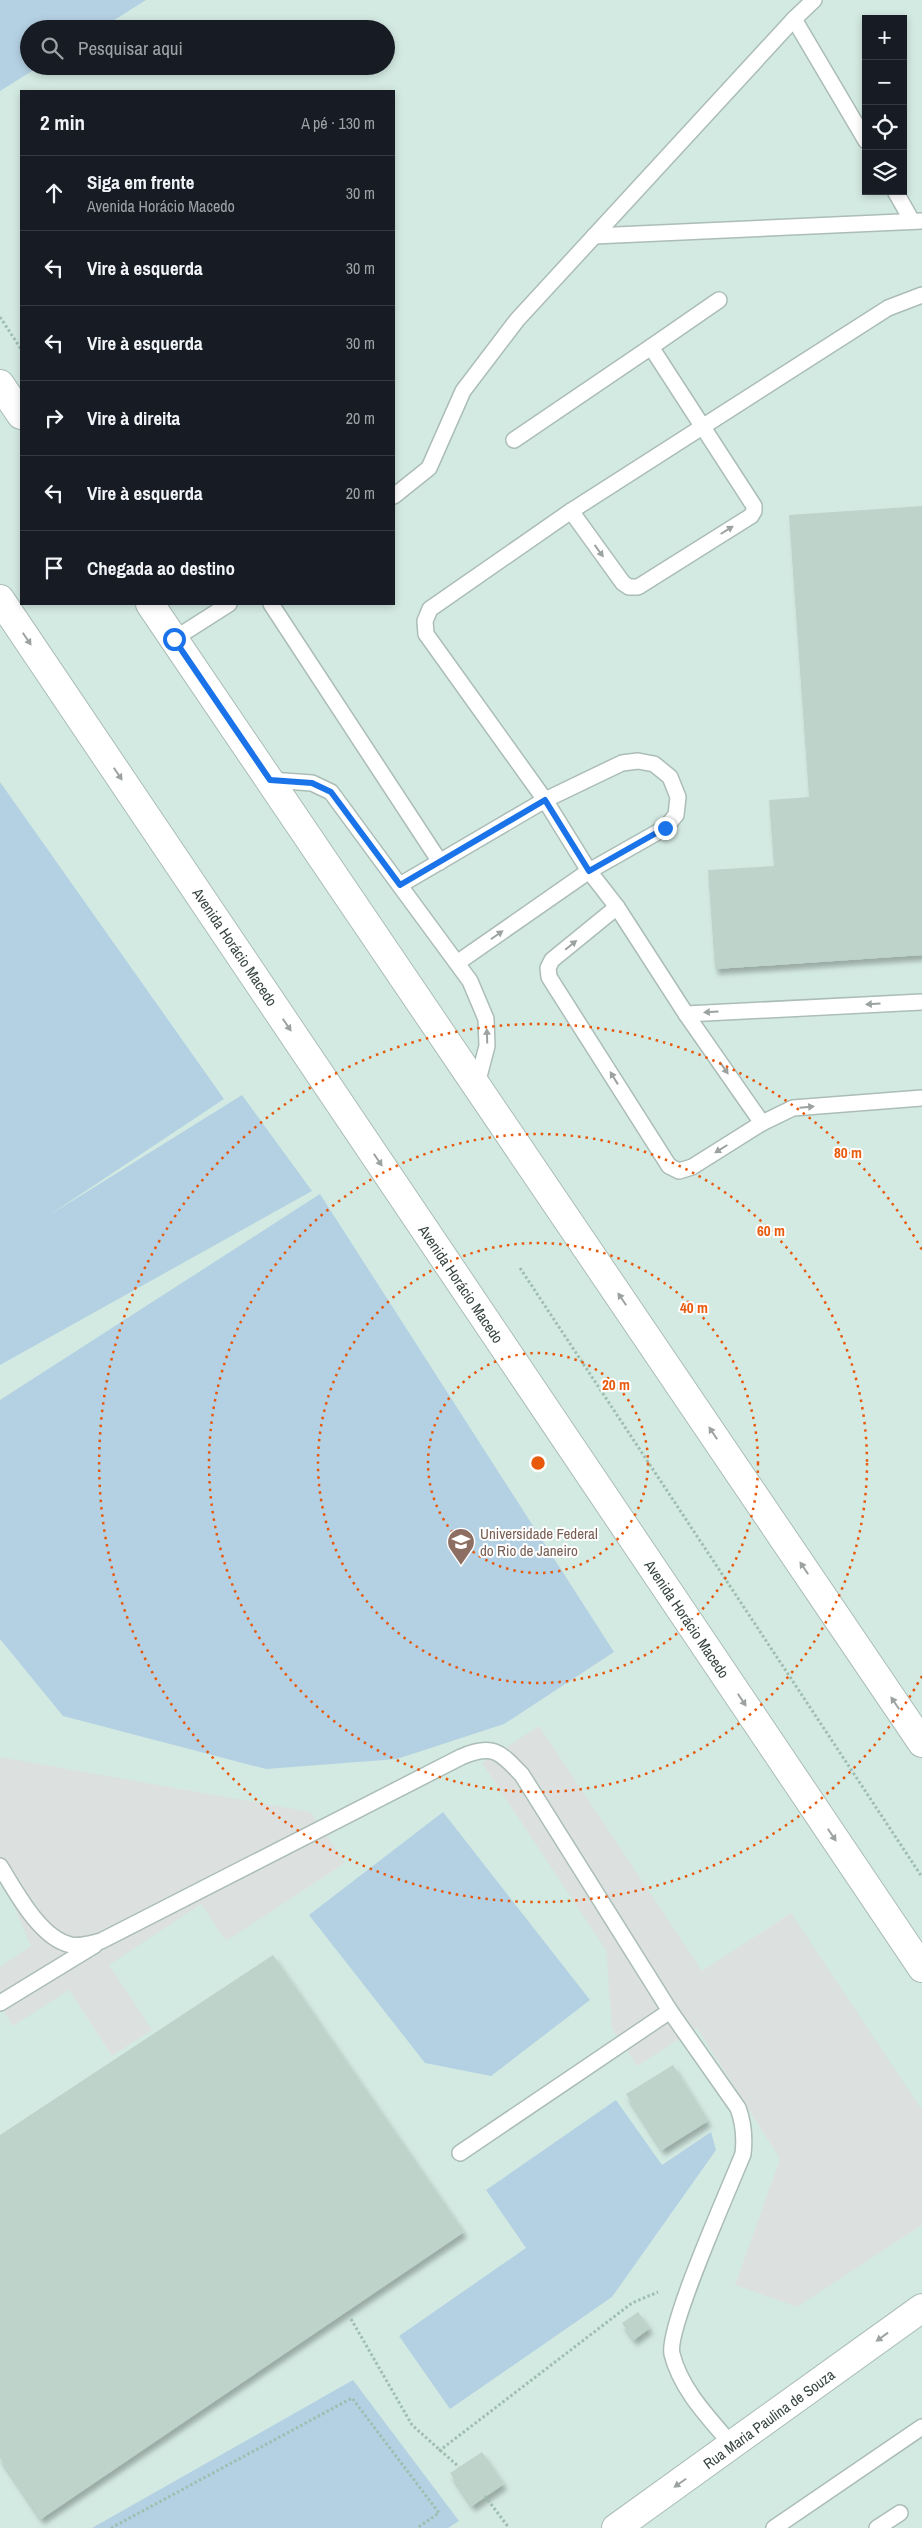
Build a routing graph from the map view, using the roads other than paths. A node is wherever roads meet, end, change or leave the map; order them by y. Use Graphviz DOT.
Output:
graph roads {
  1 [pos="814,0"];
  2 [pos="794,19"];
  3 [pos="862,134"];
  4 [pos="898,195"];
  5 [pos="917,221"];
  6 [pos="594,236"];
  7 [pos="922,295"];
  8 [pos="719,300"];
  9 [pos="651,347"];
  10 [pos="0,384"];
  11 [pos="20,414"];
  12 [pos="703,426"];
  13 [pos="514,440"];
  14 [pos="395,495"];
  15 [pos="571,511"];
  16 [pos="0,599"];
  17 [pos="151,605"];
  18 [pos="227,605"];
  19 [pos="273,605"];
  20 [pos="174,639"];
  21 [pos="270,780"];
  22 [pos="545,800"];
  23 [pos="440,862"];
  24 [pos="589,871"];
  25 [pos="400,885"];
  26 [pos="618,907"];
  27 [pos="457,963"];
  28 [pos="922,1002"];
  29 [pos="686,1014"];
  30 [pos="477,1084"];
  31 [pos="922,1098"];
  32 [pos="762,1123"];
  33 [pos="922,1743"];
  34 [pos="0,1866"];
  35 [pos="101,1941"];
  36 [pos="922,1968"];
  37 [pos="0,2003"];
  38 [pos="670,2011"];
  39 [pos="460,2153"];
  40 [pos="922,2308"];
  41 [pos="922,2427"];
  42 [pos="732,2445"];
  43 [pos="900,2513"];
  44 [pos="616,2528"];
  45 [pos="774,2528"];
  46 [pos="877,2528"];
  1 -- 2 [label="lane"];
  2 -- 3 [label="lane"];
  2 -- 6 [label="lane"];
  4 -- 5 [label="lane"];
  5 -- 6 [label="lane"];
  6 -- 14 [label="lane"];
  7 -- 12 [label="lane"];
  8 -- 9 [label="lane"];
  9 -- 12 [label="lane"];
  9 -- 13 [label="lane"];
  10 -- 11 [label="street"];
  12 -- 15 [label="lane"];
  15 -- 12 [label="lane, one-way"];
  15 -- 22 [label="lane"];
  16 -- 36 [label="street, Avenida Horácio Macedo, one-way"];
  17 -- 20 [label="street"];
  18 -- 20 [label="lane"];
  19 -- 23 [label="lane"];
  20 -- 21 [label="street"];
  21 -- 25 [label="lane"];
  21 -- 30 [label="street"];
  22 -- 23 [label="lane"];
  22 -- 24 [label="lane"];
  22 -- 24 [label="lane"];
  23 -- 25 [label="lane"];
  24 -- 26 [label="lane"];
  27 -- 24 [label="lane, one-way"];
  25 -- 27 [label="lane"];
  26 -- 29 [label="lane"];
  32 -- 26 [label="lane, one-way"];
  30 -- 27 [label="lane, one-way"];
  28 -- 29 [label="lane, one-way"];
  29 -- 32 [label="lane, one-way"];
  33 -- 30 [label="street, one-way"];
  32 -- 31 [label="lane, one-way"];
  34 -- 35 [label="lane"];
  35 -- 37 [label="lane"];
  35 -- 38 [label="lane"];
  38 -- 39 [label="lane"];
  38 -- 42 [label="lane"];
  40 -- 42 [label="street, Rua Maria Paulina de Souza, one-way"];
  41 -- 45 [label="lane"];
  42 -- 44 [label="street, Rua Maria Paulina de Souza, one-way"];
  43 -- 46 [label="lane"];
}
